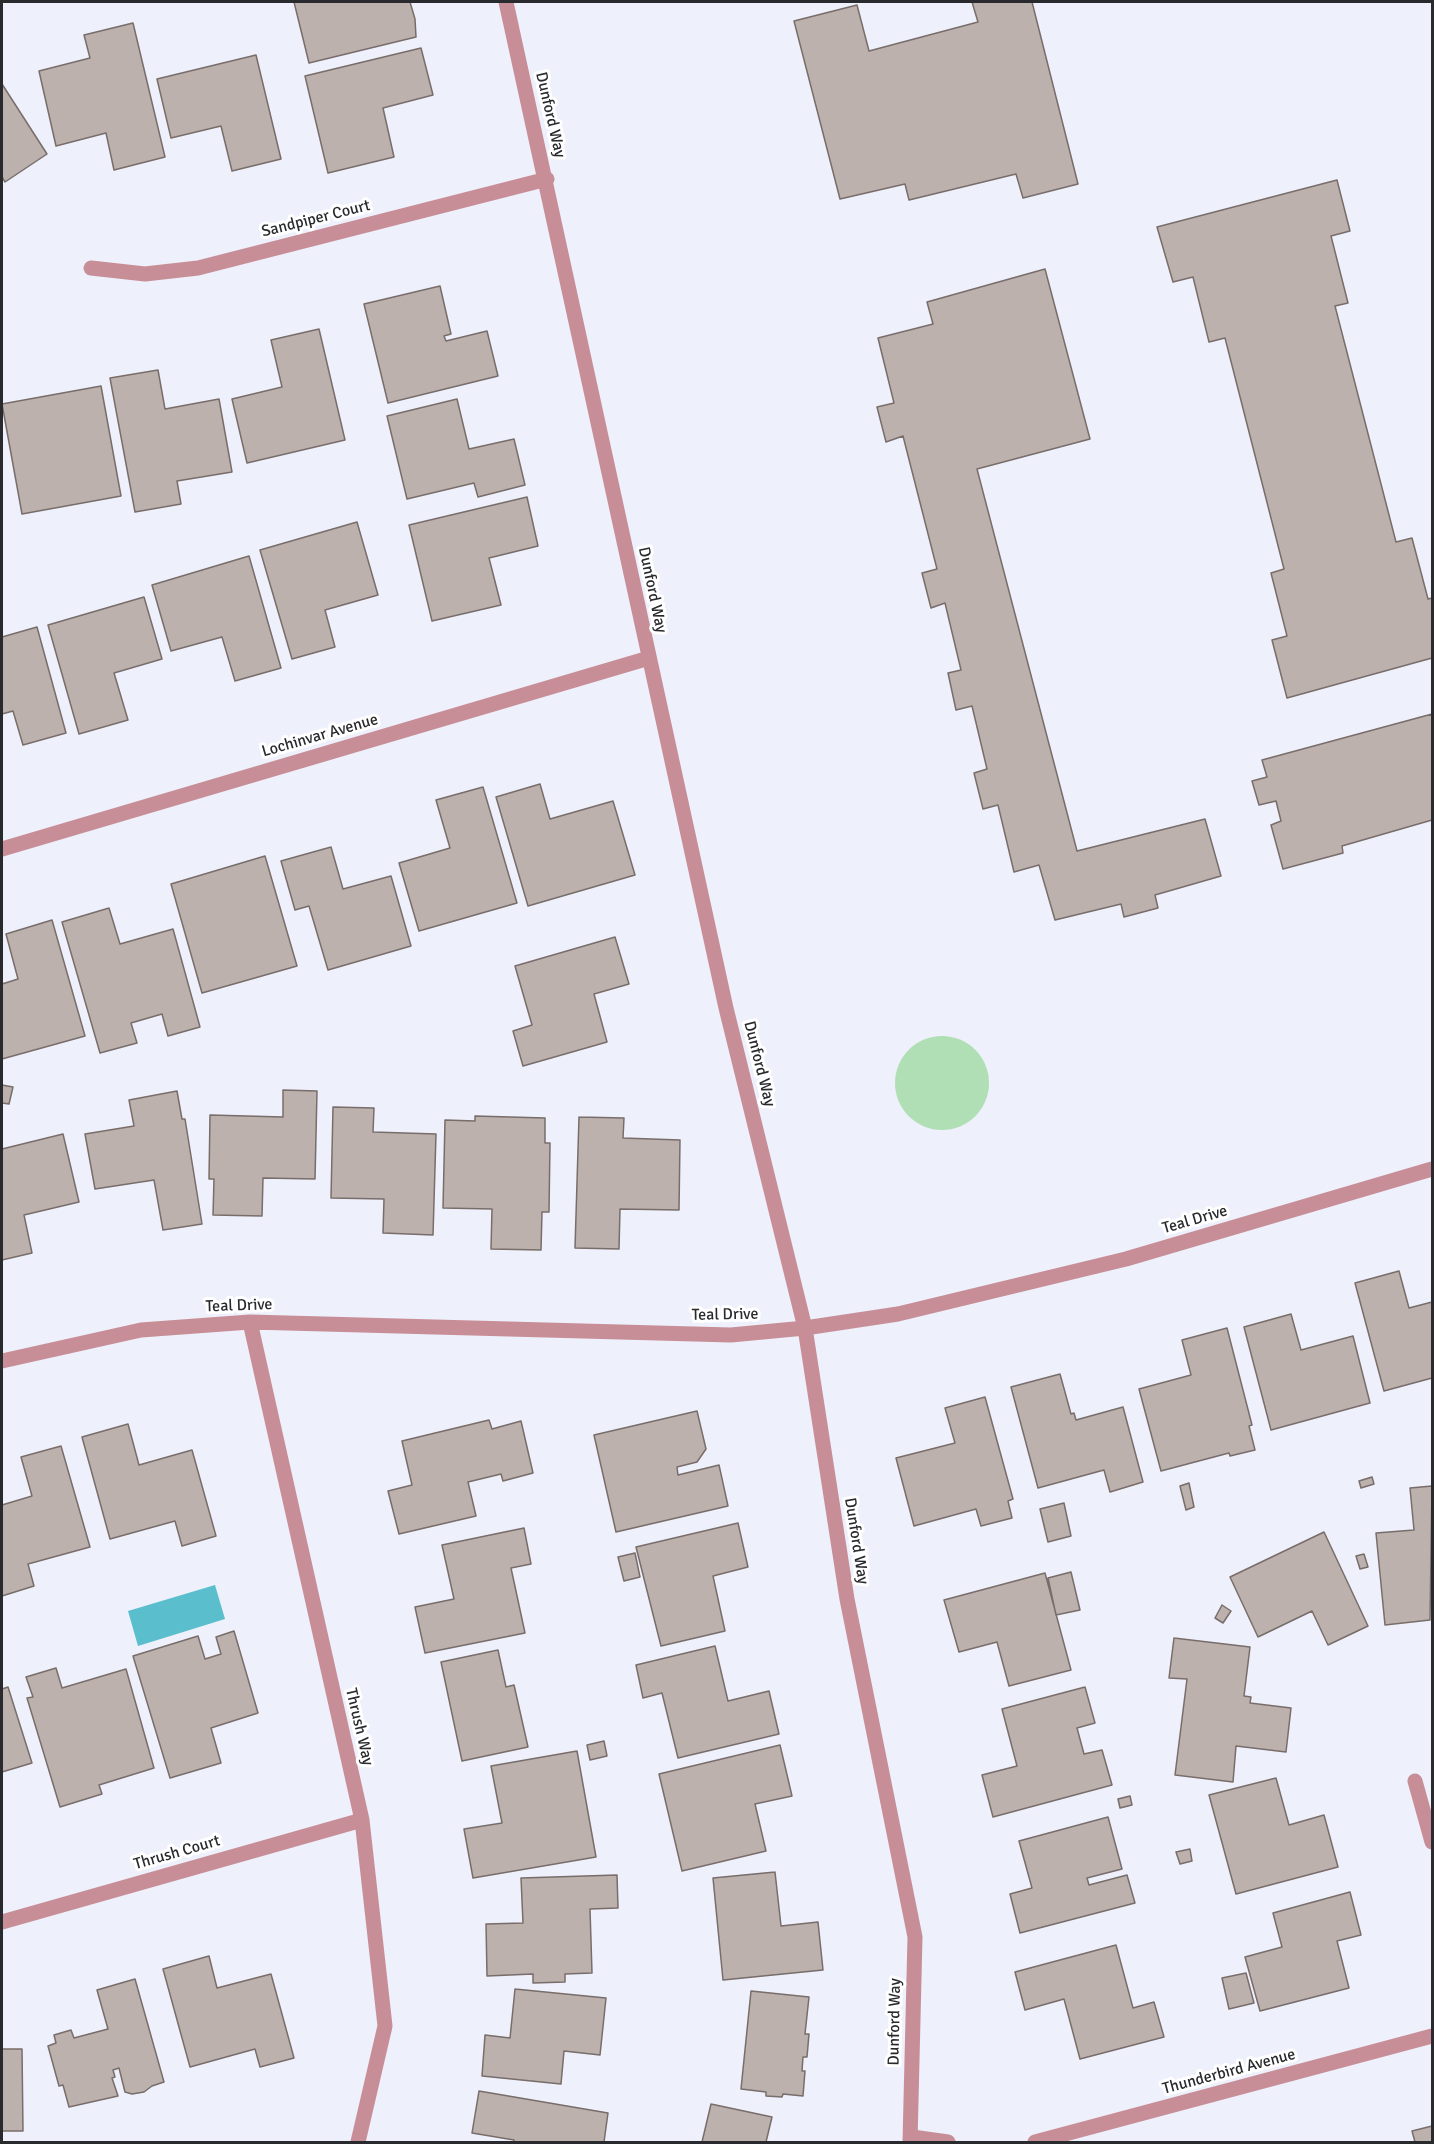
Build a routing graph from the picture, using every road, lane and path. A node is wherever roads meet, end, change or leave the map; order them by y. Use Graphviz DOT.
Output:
graph roads {
  1 [pos="506,2"];
  2 [pos="547,179"];
  3 [pos="91,268"];
  4 [pos="649,658"];
  5 [pos="2,849"];
  6 [pos="1432,1169"];
  7 [pos="250,1322"];
  8 [pos="805,1328"];
  9 [pos="2,1361"];
  10 [pos="1415,1781"];
  11 [pos="362,1820"];
  12 [pos="1432,1842"];
  13 [pos="2,1922"];
  14 [pos="1432,2036"];
  15 [pos="911,2140"];
  16 [pos="358,2142"];
  17 [pos="948,2142"];
  18 [pos="1035,2142"];
  1 -- 2 [label="street, Dunford Way"];
  2 -- 3 [label="street, Sandpiper Court"];
  2 -- 4 [label="street, Dunford Way"];
  4 -- 5 [label="street, Lochinvar Avenue"];
  4 -- 8 [label="street, Dunford Way"];
  6 -- 8 [label="street, Teal Drive"];
  7 -- 8 [label="street, Teal Drive"];
  7 -- 9 [label="street, Teal Drive"];
  7 -- 11 [label="street, Thrush Way"];
  8 -- 15 [label="street, Dunford Way"];
  10 -- 12 [label="street"];
  11 -- 13 [label="street, Thrush Court"];
  11 -- 16 [label="street, Thrush Way"];
  14 -- 18 [label="street, Thunderbird Avenue"];
  15 -- 17 [label="street"];
}
